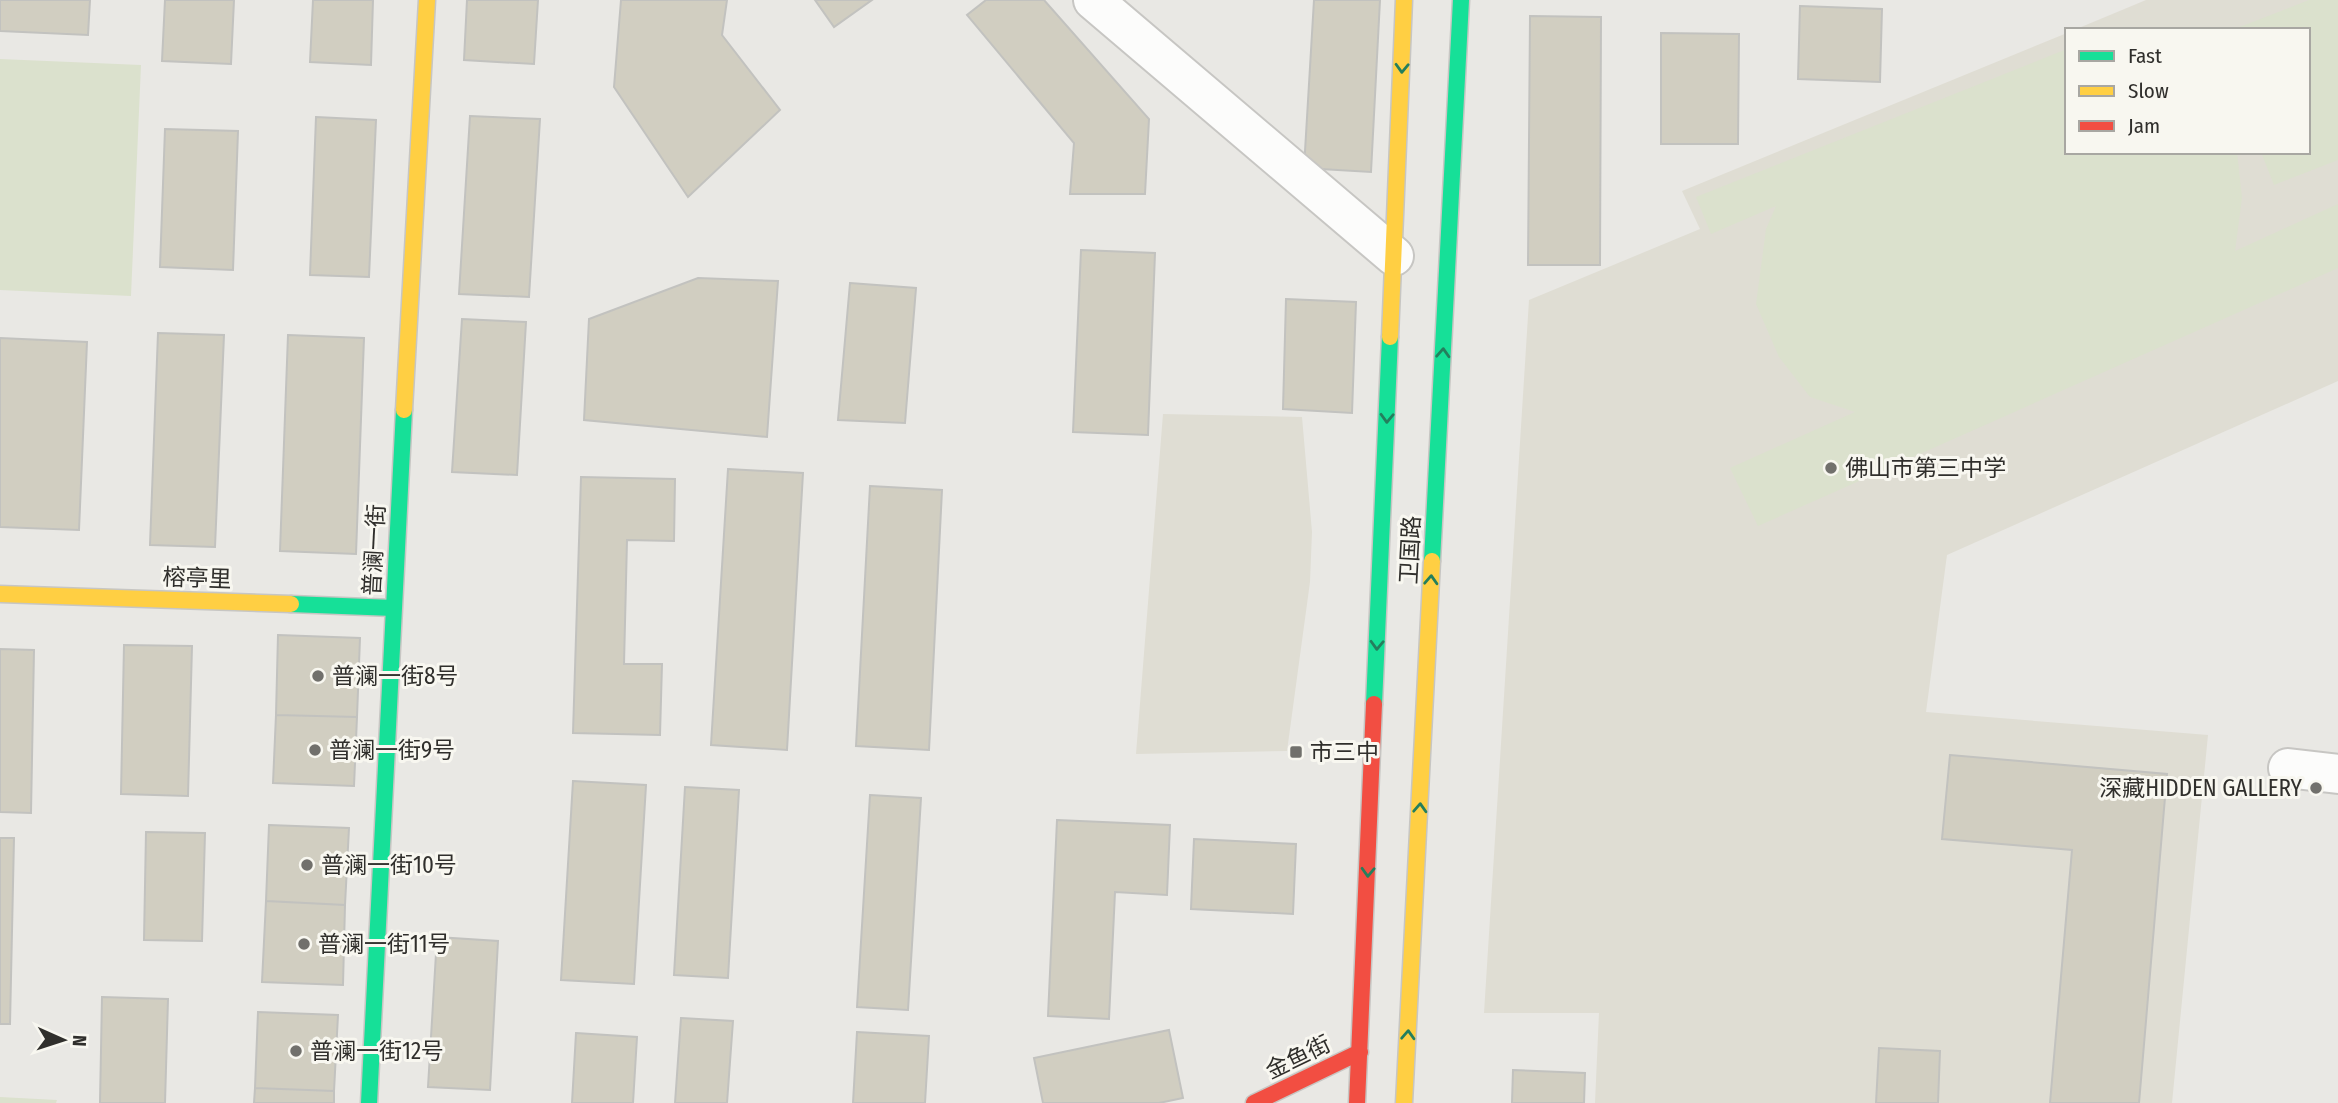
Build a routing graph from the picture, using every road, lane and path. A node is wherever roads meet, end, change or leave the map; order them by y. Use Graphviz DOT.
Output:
graph roads {
  1 [pos="427,0"];
  2 [pos="1093,0"];
  3 [pos="1405,0"];
  4 [pos="1461,0"];
  5 [pos="1394,256"];
  6 [pos="0,594"];
  7 [pos="393,608"];
  8 [pos="2288,768"];
  9 [pos="2338,774"];
  10 [pos="1360,1052"];
  11 [pos="369,1103"];
  12 [pos="1254,1103"];
  13 [pos="1357,1103"];
  14 [pos="1404,1103"];
  1 -- 7 [label="main road, 普澜一街"];
  2 -- 5 [label="street"];
  3 -- 5 [label="main road, 卫国路, one-way"];
  14 -- 4 [label="main road, 卫国路, one-way"];
  5 -- 10 [label="main road, 卫国路, one-way"];
  6 -- 7 [label="main road, 榕亭里"];
  7 -- 11 [label="main road, 普澜一街"];
  8 -- 9 [label="street"];
  10 -- 12 [label="main road, 金鱼街"];
  10 -- 13 [label="main road, 卫国路"];
}
